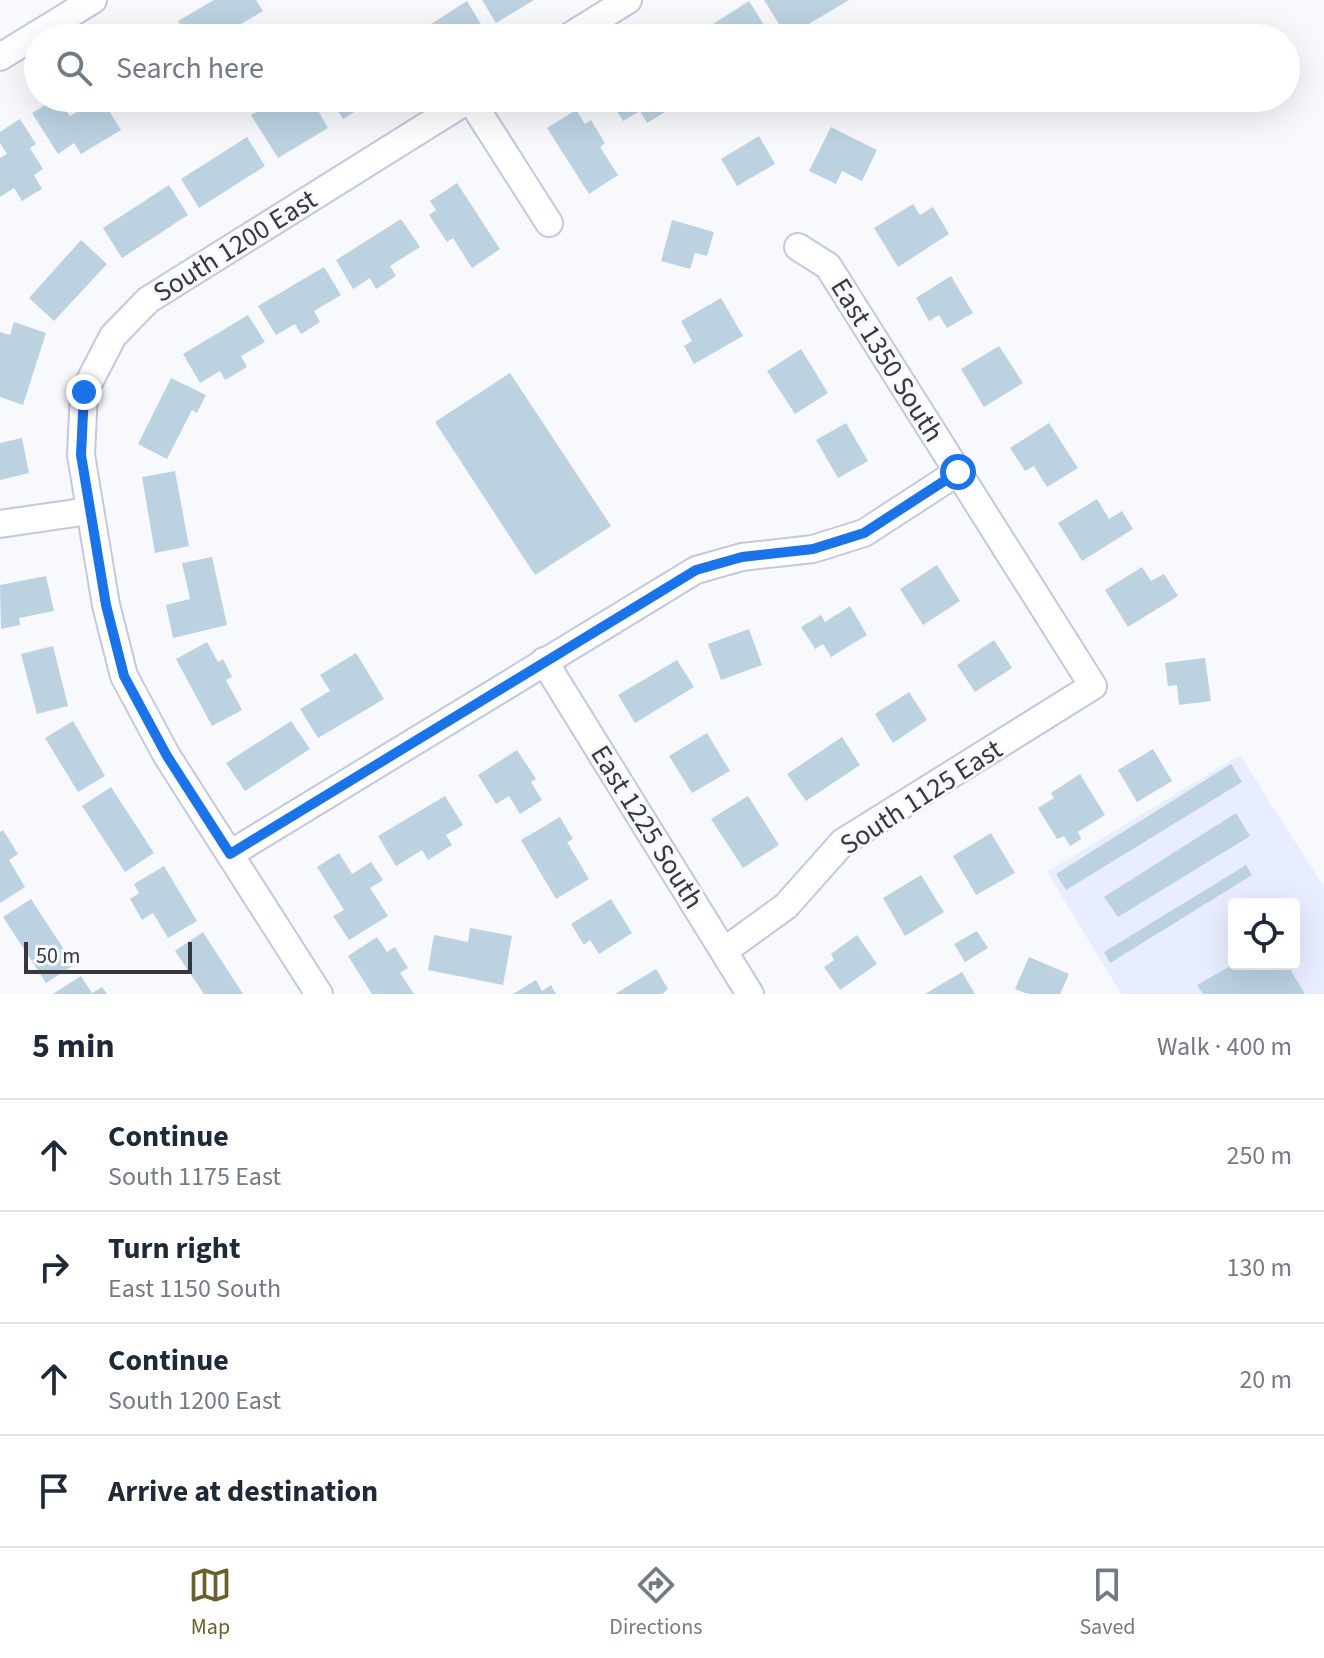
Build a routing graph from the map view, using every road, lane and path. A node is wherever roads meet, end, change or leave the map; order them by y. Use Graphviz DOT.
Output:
graph roads {
  1 [pos="93,0"];
  2 [pos="628,0"];
  3 [pos="54,24"];
  4 [pos="589,24"];
  5 [pos="24,42"];
  6 [pos="0,57"];
  7 [pos="448,112"];
  8 [pos="479,112"];
  9 [pos="549,223"];
  10 [pos="798,247"];
  11 [pos="958,472"];
  12 [pos="89,511"];
  13 [pos="0,524"];
  14 [pos="544,661"];
  15 [pos="1093,686"];
  16 [pos="230,854"];
  17 [pos="724,951"];
  18 [pos="319,994"];
  19 [pos="750,994"];
  1 -- 3 [label="street"];
  2 -- 4 [label="street"];
  5 -- 6 [label="street"];
  7 -- 12 [label="street, South 1200 East"];
  8 -- 9 [label="street"];
  10 -- 11 [label="street, East 1350 South"];
  11 -- 14 [label="street"];
  11 -- 15 [label="street, East 1350 South"];
  12 -- 13 [label="street"];
  12 -- 16 [label="street, South 1200 East"];
  14 -- 16 [label="street"];
  14 -- 17 [label="street, East 1225 South"];
  15 -- 17 [label="street, South 1125 East"];
  16 -- 18 [label="street, South 1200 East"];
  17 -- 19 [label="street, East 1225 South"];
}
